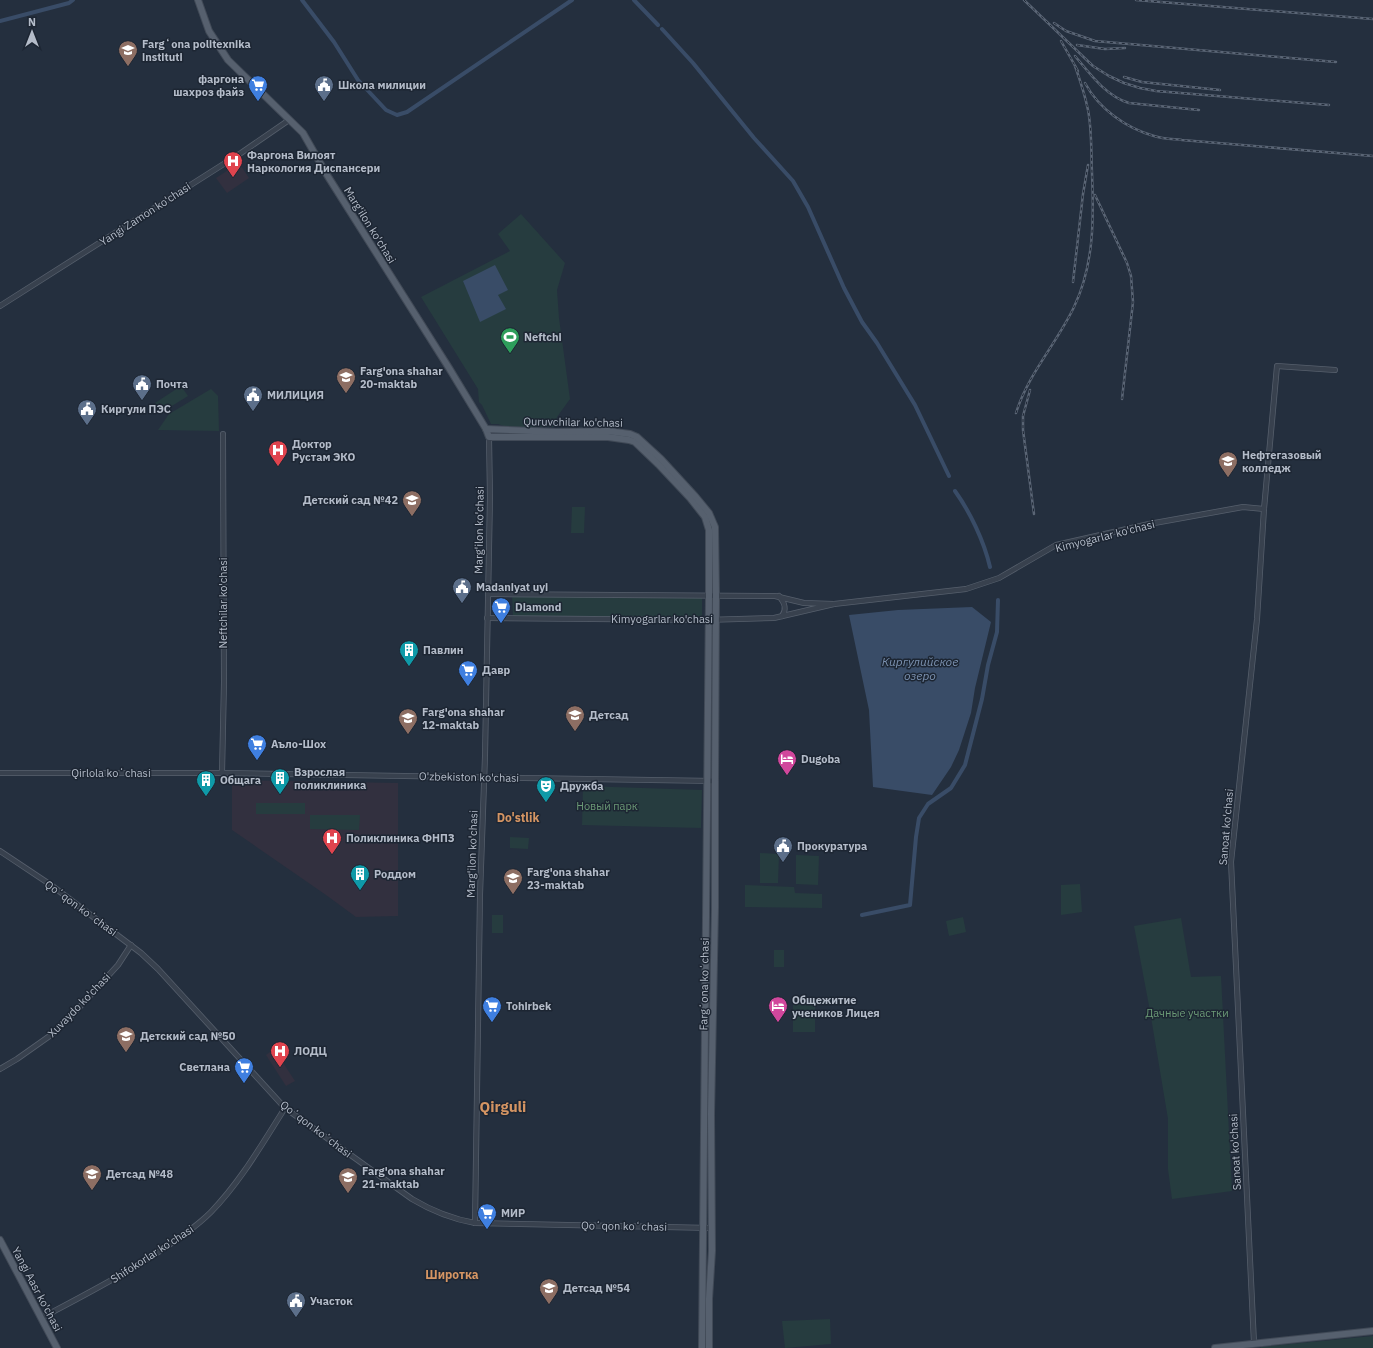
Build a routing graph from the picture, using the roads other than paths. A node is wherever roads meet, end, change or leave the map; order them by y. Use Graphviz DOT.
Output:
graph roads {
  1 [pos="198,0"];
  2 [pos="289,120"];
  3 [pos="0,306"];
  4 [pos="1335,370"];
  5 [pos="486,429"];
  6 [pos="223,434"];
  7 [pos="489,437"];
  8 [pos="1264,509"];
  9 [pos="488,594"];
  10 [pos="709,596"];
  11 [pos="716,596"];
  12 [pos="779,596"];
  13 [pos="834,604"];
  14 [pos="782,616"];
  15 [pos="488,618"];
  16 [pos="712,620"];
  17 [pos="0,773"];
  18 [pos="222,773"];
  19 [pos="485,777"];
  20 [pos="715,780"];
  21 [pos="708,781"];
  22 [pos="0,851"];
  23 [pos="131,946"];
  24 [pos="0,1069"];
  25 [pos="285,1108"];
  26 [pos="475,1223"];
  27 [pos="704,1228"];
  28 [pos="712,1228"];
  29 [pos="0,1240"];
  30 [pos="41,1318"];
  31 [pos="1373,1331"];
  32 [pos="1255,1345"];
  33 [pos="57,1348"];
  34 [pos="702,1348"];
  35 [pos="709,1348"];
  36 [pos="1214,1348"];
  1 -- 2 [label="main road, Marg'ilon ko'chasi"];
  2 -- 3 [label="street, Yangi Zamon ko'chasi"];
  2 -- 5 [label="main road, Marg'ilon ko'chasi"];
  4 -- 8 [label="street, Sanoat ko'chasi"];
  5 -- 7 [label="main road, Marg'ilon ko'chasi"];
  5 -- 11 [label="main road, Quruvchilar ko'chasi"];
  6 -- 18 [label="street, Neftchilar ko'chasi"];
  7 -- 9 [label="street, Marg'ilon ko'chasi"];
  7 -- 10 [label="main road, Quruvchilar ko'chasi"];
  8 -- 13 [label="street, Kimyogarlar ko'chasi"];
  8 -- 32 [label="street, Sanoat ko'chasi"];
  9 -- 10 [label="street, Kimyogarlar ko'chasi"];
  9 -- 15 [label="street, Marg'ilon ko'chasi"];
  10 -- 11 [label="street, Kimyogarlar ko'chasi"];
  10 -- 16 [label="main road, Quruvchilar ko'chasi"];
  11 -- 12 [label="street, Kimyogarlar ko'chasi"];
  11 -- 16 [label="main road, Quruvchilar ko'chasi"];
  12 -- 13 [label="street, Kimyogarlar ko'chasi"];
  12 -- 14 [label="street"];
  13 -- 14 [label="street, Kimyogarlar ko'chasi"];
  14 -- 16 [label="street, Kimyogarlar ko'chasi"];
  15 -- 16 [label="street, Kimyogarlar ko'chasi"];
  15 -- 19 [label="street, Marg'ilon ko'chasi"];
  16 -- 20 [label="main road, Fargʻona koʻchasi"];
  16 -- 21 [label="main road, Fargʻona koʻchasi"];
  17 -- 18 [label="street, Qirlola koʻchasi"];
  18 -- 19 [label="street, O'zbekiston ko'chasi"];
  19 -- 21 [label="street, O'zbekiston ko'chasi"];
  19 -- 26 [label="street, Marg'ilon ko'chasi"];
  20 -- 21 [label="street, O'zbekiston ko'chasi"];
  20 -- 28 [label="main road, Fargʻona koʻchasi"];
  21 -- 27 [label="main road, Fargʻona koʻchasi"];
  22 -- 23 [label="street, Qoʻqon koʻchasi"];
  23 -- 24 [label="street, Xuvaydo ko'chasi"];
  23 -- 25 [label="street, Qoʻqon koʻchasi"];
  25 -- 26 [label="street, Qoʻqon koʻchasi"];
  25 -- 30 [label="street, Shifokorlar ko'chasi"];
  26 -- 27 [label="street, Qoʻqon koʻchasi"];
  27 -- 28 [label="street, Qoʻqon koʻchasi"];
  27 -- 34 [label="main road, Fargʻona koʻchasi"];
  28 -- 35 [label="main road, Fargʻona koʻchasi"];
  29 -- 30 [label="main road, Yangi Aasr ko'chasi"];
  30 -- 33 [label="main road, Yangi Aasr ko'chasi"];
  31 -- 32 [label="main road"];
  32 -- 36 [label="main road"];
}
